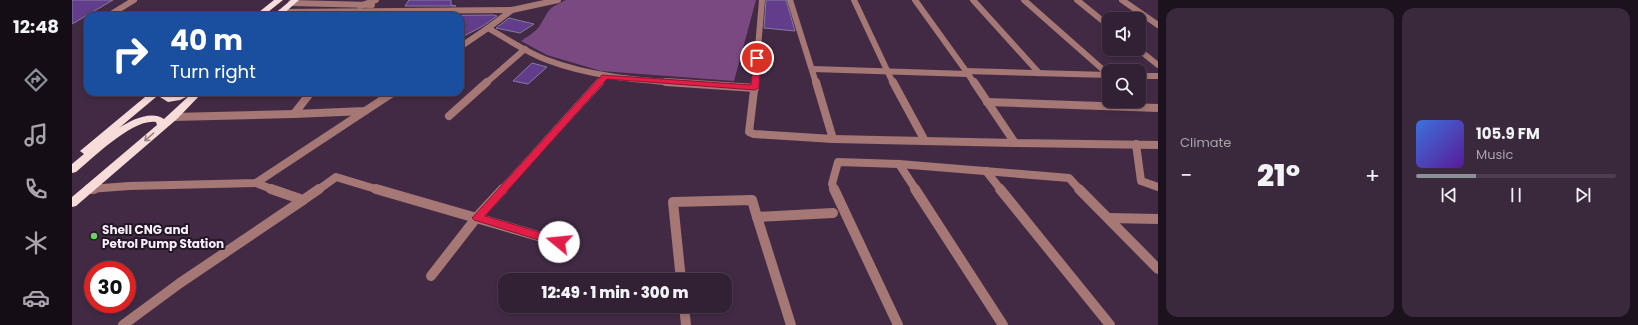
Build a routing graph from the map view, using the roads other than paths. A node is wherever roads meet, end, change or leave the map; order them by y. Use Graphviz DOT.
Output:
graph roads {
  1 [pos="134,0"];
  2 [pos="279,0"];
  3 [pos="376,0"];
  4 [pos="542,0"];
  5 [pos="558,0"];
  6 [pos="762,0"];
  7 [pos="790,0"];
  8 [pos="854,0"];
  9 [pos="915,0"];
  10 [pos="973,0"];
  11 [pos="1024,0"];
  12 [pos="1077,0"];
  13 [pos="1122,0"];
  14 [pos="293,2"];
  15 [pos="362,5"];
  16 [pos="356,10"];
  17 [pos="373,10"];
  18 [pos="512,10"];
  19 [pos="114,12"];
  20 [pos="263,12"];
  21 [pos="281,12"];
  22 [pos="318,12"];
  23 [pos="1102,20"];
  24 [pos="1158,25"];
  25 [pos="488,28"];
  26 [pos="464,44"];
  27 [pos="525,49"];
  28 [pos="1146,55"];
  29 [pos="1158,65"];
  30 [pos="813,69"];
  31 [pos="1102,69"];
  32 [pos="887,72"];
  33 [pos="967,72"];
  34 [pos="1039,73"];
  35 [pos="1102,75"];
  36 [pos="1146,76"];
  37 [pos="1158,76"];
  38 [pos="605,77"];
  39 [pos="755,88"];
  40 [pos="152,96"];
  41 [pos="166,96"];
  42 [pos="181,96"];
  43 [pos="194,96"];
  44 [pos="308,96"];
  45 [pos="388,96"];
  46 [pos="987,102"];
  47 [pos="1158,108"];
  48 [pos="365,111"];
  49 [pos="294,114"];
  50 [pos="173,116"];
  51 [pos="450,116"];
  52 [pos="162,125"];
  53 [pos="833,139"];
  54 [pos="926,141"];
  55 [pos="1015,143"];
  56 [pos="1136,144"];
  57 [pos="1158,145"];
  58 [pos="72,162"];
  59 [pos="899,164"];
  60 [pos="72,170"];
  61 [pos="986,171"];
  62 [pos="256,183"];
  63 [pos="1158,187"];
  64 [pos="89,189"];
  65 [pos="303,200"];
  66 [pos="72,203"];
  67 [pos="833,213"];
  68 [pos="757,217"];
  69 [pos="477,218"];
  70 [pos="1109,218"];
  71 [pos="1158,219"];
  72 [pos="559,242"];
  73 [pos="1158,269"];
  74 [pos="680,273"];
  75 [pos="431,276"];
  76 [pos="685,313"];
  77 [pos="123,325"];
  78 [pos="686,325"];
  79 [pos="790,325"];
  80 [pos="898,325"];
  81 [pos="1003,325"];
  82 [pos="1110,325"];
  1 -- 19 [label="street"];
  2 -- 20 [label="highway"];
  3 -- 15 [label="street"];
  4 -- 15 [label="street"];
  5 -- 18 [label="street"];
  6 -- 39 [label="street"];
  7 -- 30 [label="street"];
  8 -- 32 [label="street"];
  9 -- 33 [label="street"];
  10 -- 34 [label="street"];
  11 -- 31 [label="street"];
  12 -- 23 [label="street"];
  13 -- 24 [label="street"];
  14 -- 15 [label="street"];
  14 -- 21 [label="highway"];
  15 -- 16 [label="street"];
  16 -- 17 [label="street"];
  16 -- 22 [label="street"];
  17 -- 18 [label="street"];
  18 -- 25 [label="street"];
  25 -- 26 [label="street"];
  25 -- 27 [label="street"];
  27 -- 38 [label="street"];
  27 -- 51 [label="street"];
  28 -- 29 [label="street"];
  30 -- 32 [label="street"];
  30 -- 53 [label="street"];
  32 -- 33 [label="street"];
  32 -- 54 [label="street"];
  33 -- 34 [label="street"];
  33 -- 46 [label="street"];
  34 -- 35 [label="street"];
  36 -- 37 [label="street"];
  38 -- 39 [label="street"];
  38 -- 69 [label="street"];
  39 -- 53 [label="street"];
  40 -- 58 [label="highway"];
  41 -- 42 [label="highway"];
  43 -- 50 [label="highway"];
  44 -- 49 [label="street"];
  45 -- 48 [label="street"];
  46 -- 47 [label="street"];
  46 -- 55 [label="street"];
  48 -- 49 [label="street"];
  48 -- 62 [label="street"];
  49 -- 50 [label="street"];
  50 -- 52 [label="highway"];
  52 -- 60 [label="highway"];
  52 -- 64 [label="highway, one-way"];
  53 -- 54 [label="street"];
  54 -- 55 [label="street"];
  55 -- 56 [label="street"];
  56 -- 57 [label="street"];
  56 -- 63 [label="street"];
  59 -- 61 [label="street"];
  59 -- 80 [label="street"];
  59 -- 81 [label="street"];
  61 -- 70 [label="street"];
  61 -- 82 [label="street"];
  62 -- 64 [label="street"];
  62 -- 65 [label="street"];
  64 -- 66 [label="highway"];
  65 -- 69 [label="street"];
  65 -- 77 [label="street"];
  67 -- 68 [label="street"];
  68 -- 74 [label="street"];
  68 -- 79 [label="street"];
  69 -- 72 [label="street"];
  69 -- 75 [label="street"];
  70 -- 71 [label="street"];
  70 -- 73 [label="street"];
  76 -- 78 [label="street"];
}
